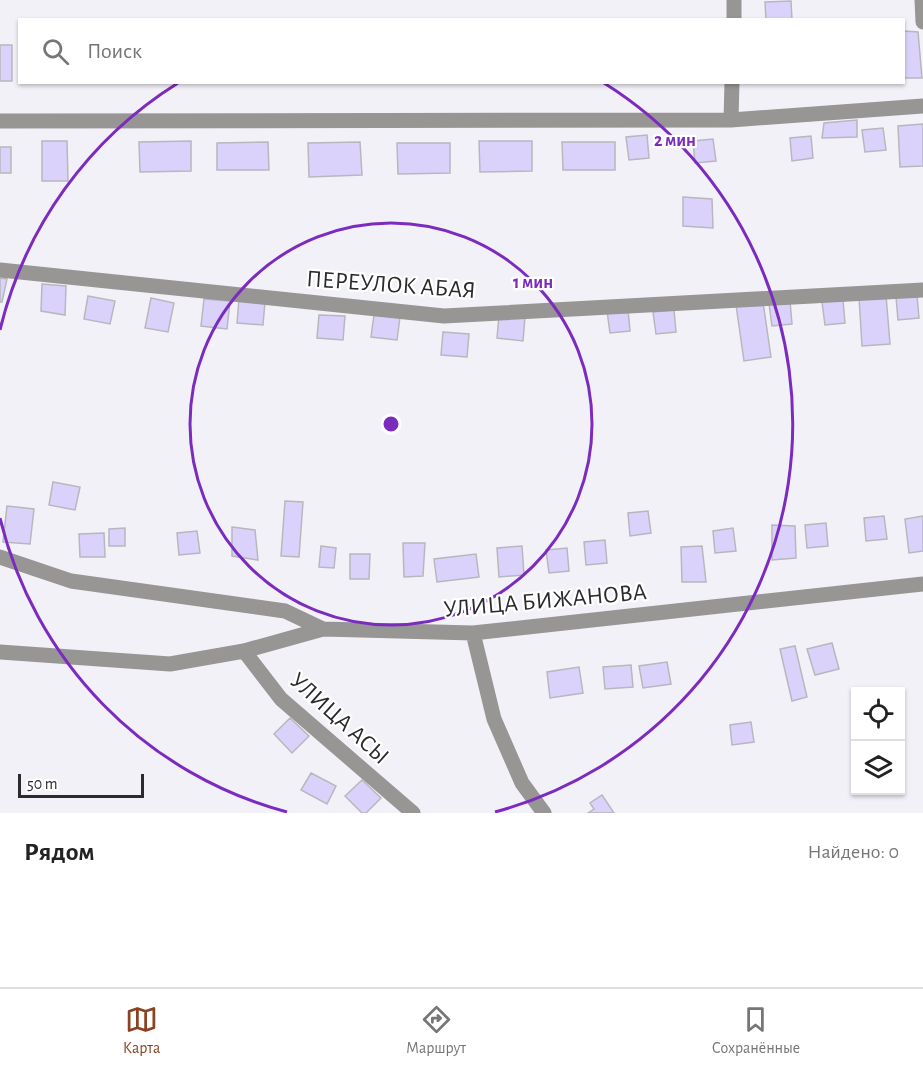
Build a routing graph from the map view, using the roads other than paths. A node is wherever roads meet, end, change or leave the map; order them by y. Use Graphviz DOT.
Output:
graph roads {
  1 [pos="734,0"];
  2 [pos="922,0"];
  3 [pos="734,18"];
  4 [pos="923,22"];
  5 [pos="732,84"];
  6 [pos="923,106"];
  7 [pos="731,120"];
  8 [pos="0,121"];
  9 [pos="0,270"];
  10 [pos="923,290"];
  11 [pos="0,557"];
  12 [pos="923,584"];
  13 [pos="323,630"];
  14 [pos="472,633"];
  15 [pos="244,651"];
  16 [pos="0,652"];
  17 [pos="413,813"];
  18 [pos="544,813"];
  1 -- 3 [label="street"];
  2 -- 4 [label="street"];
  5 -- 7 [label="street"];
  6 -- 7 [label="street"];
  7 -- 8 [label="street"];
  9 -- 10 [label="street, ПЕРЕУЛОК АБАЯ"];
  11 -- 13 [label="street, УЛИЦА БИЖАНОВА"];
  12 -- 14 [label="street, УЛИЦА БИЖАНОВА"];
  13 -- 14 [label="street, УЛИЦА БИЖАНОВА"];
  13 -- 15 [label="street"];
  14 -- 18 [label="street"];
  15 -- 16 [label="street"];
  15 -- 17 [label="street, УЛИЦА АСЫ"];
}
